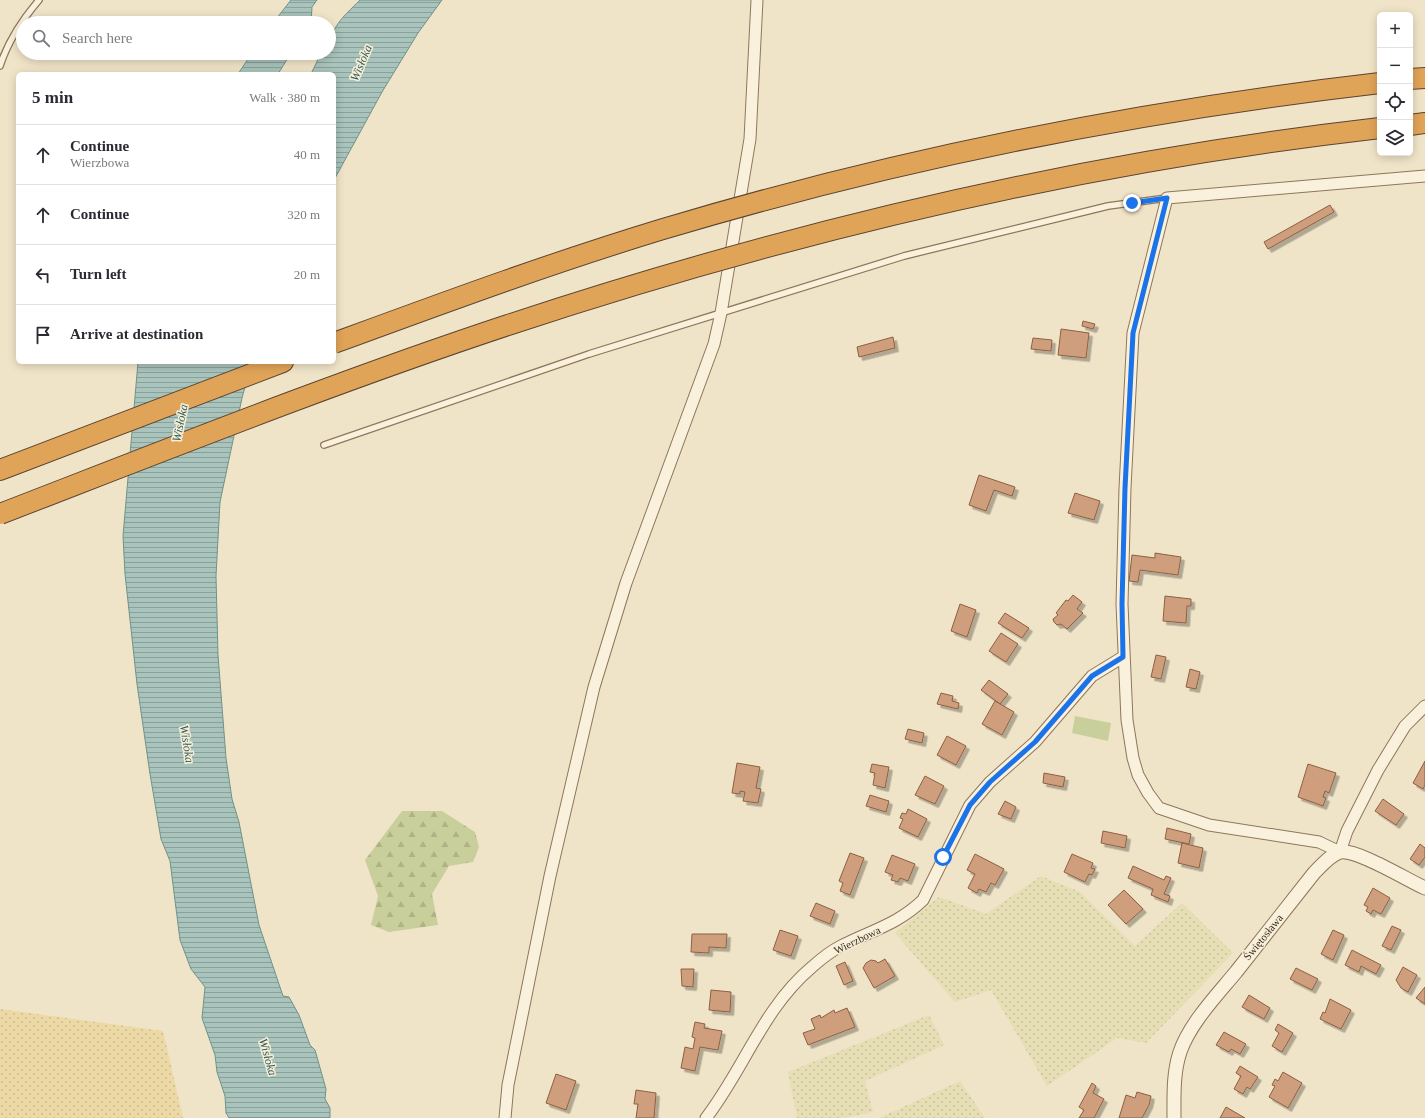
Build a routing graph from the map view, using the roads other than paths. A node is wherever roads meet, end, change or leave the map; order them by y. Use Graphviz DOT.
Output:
graph roads {
  1 [pos="39,0"];
  2 [pos="757,0"];
  3 [pos="26,16"];
  4 [pos="16,32"];
  5 [pos="0,66"];
  6 [pos="1425,78"];
  7 [pos="1413,79"];
  8 [pos="1377,83"];
  9 [pos="1425,123"];
  10 [pos="1413,125"];
  11 [pos="1377,128"];
  12 [pos="1425,176"];
  13 [pos="1167,198"];
  14 [pos="721,313"];
  15 [pos="336,342"];
  16 [pos="278,364"];
  17 [pos="324,445"];
  18 [pos="0,470"];
  19 [pos="0,514"];
  20 [pos="1123,657"];
  21 [pos="1425,706"];
  22 [pos="1340,852"];
  23 [pos="1425,888"];
  24 [pos="505,1118"];
  25 [pos="706,1118"];
  26 [pos="1174,1118"];
  1 -- 3 [label="lane"];
  2 -- 14 [label="street"];
  4 -- 5 [label="lane"];
  6 -- 7 [label="highway"];
  8 -- 15 [label="highway, bridge"];
  9 -- 10 [label="highway"];
  11 -- 19 [label="highway, bridge"];
  12 -- 13 [label="street"];
  13 -- 14 [label="lane"];
  13 -- 20 [label="street"];
  14 -- 17 [label="lane"];
  14 -- 24 [label="street"];
  16 -- 18 [label="highway"];
  20 -- 22 [label="street"];
  20 -- 25 [label="street, Wierzbowa"];
  21 -- 22 [label="street"];
  22 -- 23 [label="street"];
  22 -- 26 [label="street, Świętosława"];
}
